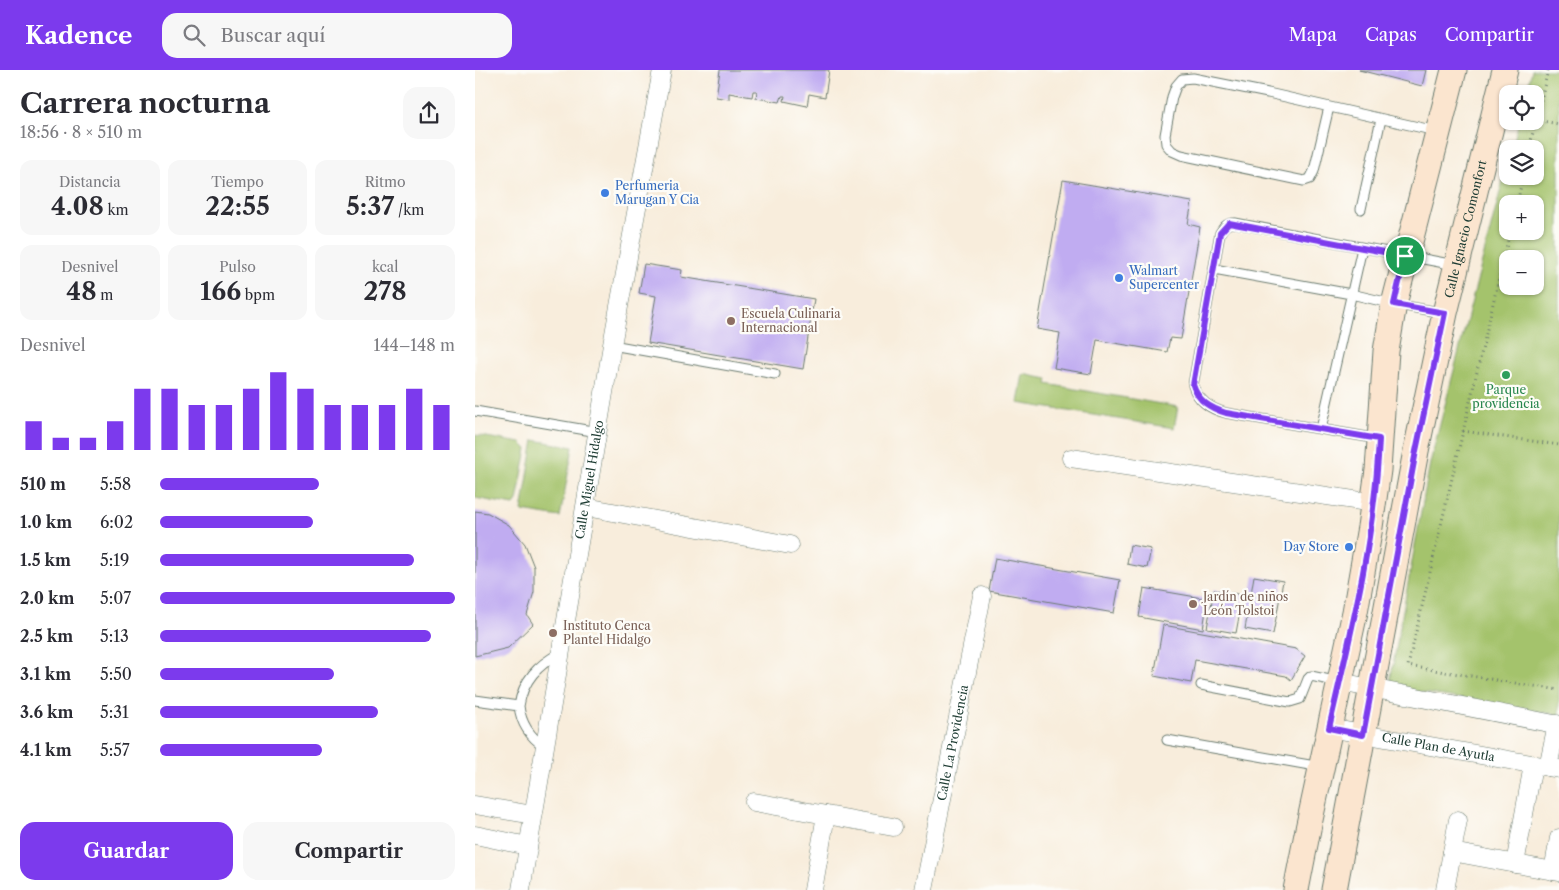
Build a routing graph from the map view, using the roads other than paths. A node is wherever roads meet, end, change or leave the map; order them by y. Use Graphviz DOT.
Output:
graph roads {
  1 [pos="662,70"];
  2 [pos="1454,70"];
  3 [pos="1505,70"];
  4 [pos="1329,106"];
  5 [pos="1381,119"];
  6 [pos="1437,131"];
  7 [pos="1361,209"];
  8 [pos="1362,248"];
  9 [pos="1405,256"];
  10 [pos="1456,266"];
  11 [pos="1214,270"];
  12 [pos="1351,294"];
  13 [pos="1394,304"];
  14 [pos="1445,313"];
  15 [pos="612,346"];
  16 [pos="775,374"];
  17 [pos="475,411"];
  18 [pos="1321,429"];
  19 [pos="598,432"];
  20 [pos="1379,439"];
  21 [pos="1071,458"];
  22 [pos="1374,503"];
  23 [pos="586,507"];
  24 [pos="790,545"];
  25 [pos="982,596"];
  26 [pos="560,653"];
  27 [pos="1340,682"];
  28 [pos="1201,685"];
  29 [pos="1372,689"];
  30 [pos="475,700"];
  31 [pos="519,706"];
  32 [pos="1558,725"];
  33 [pos="1329,728"];
  34 [pos="1363,735"];
  35 [pos="1167,740"];
  36 [pos="545,747"];
  37 [pos="1321,767"];
  38 [pos="1547,767"];
  39 [pos="754,802"];
  40 [pos="475,805"];
  41 [pos="533,815"];
  42 [pos="826,815"];
  43 [pos="1458,820"];
  44 [pos="893,827"];
  45 [pos="475,835"];
  46 [pos="1559,838"];
  47 [pos="528,846"];
  48 [pos="1452,852"];
  49 [pos="1515,864"];
  50 [pos="1556,872"];
  51 [pos="521,890"];
  52 [pos="813,890"];
  53 [pos="924,890"];
  54 [pos="1296,890"];
  55 [pos="1334,890"];
  56 [pos="1445,890"];
  1 -- 15 [label="street, Calle Miguel Hidalgo"];
  2 -- 6 [label="main road"];
  3 -- 10 [label="main road, Calle Ignacio Comonfort"];
  4 -- 4 [label="lane"];
  4 -- 5 [label="lane"];
  5 -- 6 [label="lane"];
  5 -- 7 [label="lane"];
  6 -- 9 [label="main road"];
  8 -- 9 [label="lane"];
  8 -- 11 [label="lane"];
  8 -- 12 [label="lane"];
  9 -- 10 [label="lane"];
  9 -- 13 [label="main road"];
  10 -- 14 [label="main road, Calle Ignacio Comonfort"];
  11 -- 12 [label="lane"];
  11 -- 18 [label="lane"];
  12 -- 13 [label="lane"];
  12 -- 18 [label="lane"];
  13 -- 14 [label="lane"];
  13 -- 20 [label="main road"];
  14 -- 29 [label="main road, Calle Ignacio Comonfort"];
  15 -- 16 [label="lane"];
  15 -- 19 [label="street, Calle Miguel Hidalgo"];
  17 -- 19 [label="lane"];
  18 -- 20 [label="lane"];
  19 -- 23 [label="street, Calle Miguel Hidalgo"];
  20 -- 22 [label="main road"];
  21 -- 22 [label="street"];
  22 -- 27 [label="main road"];
  23 -- 24 [label="street"];
  23 -- 26 [label="street, Calle Miguel Hidalgo"];
  25 -- 53 [label="street, Calle La Providencia"];
  26 -- 31 [label="lane"];
  26 -- 36 [label="street, Calle Miguel Hidalgo"];
  27 -- 28 [label="lane"];
  27 -- 29 [label="street"];
  27 -- 33 [label="main road"];
  29 -- 32 [label="street"];
  29 -- 34 [label="main road, Calle Ignacio Comonfort"];
  30 -- 31 [label="lane"];
  31 -- 36 [label="lane"];
  32 -- 38 [label="street"];
  33 -- 34 [label="street, Calle Plan de Ayutla"];
  33 -- 37 [label="main road"];
  34 -- 38 [label="street, Calle Plan de Ayutla"];
  34 -- 55 [label="main road, Calle Ignacio Comonfort"];
  35 -- 37 [label="lane"];
  36 -- 41 [label="street, Calle Miguel Hidalgo"];
  37 -- 54 [label="main road"];
  38 -- 49 [label="street"];
  39 -- 42 [label="street"];
  40 -- 41 [label="street"];
  41 -- 47 [label="street, Calle Miguel Hidalgo"];
  42 -- 44 [label="street"];
  42 -- 52 [label="street"];
  43 -- 48 [label="street"];
  45 -- 47 [label="street"];
  46 -- 50 [label="street"];
  47 -- 51 [label="street, Calle Miguel Hidalgo"];
  48 -- 49 [label="street"];
  48 -- 56 [label="street"];
  49 -- 50 [label="street"];
}
